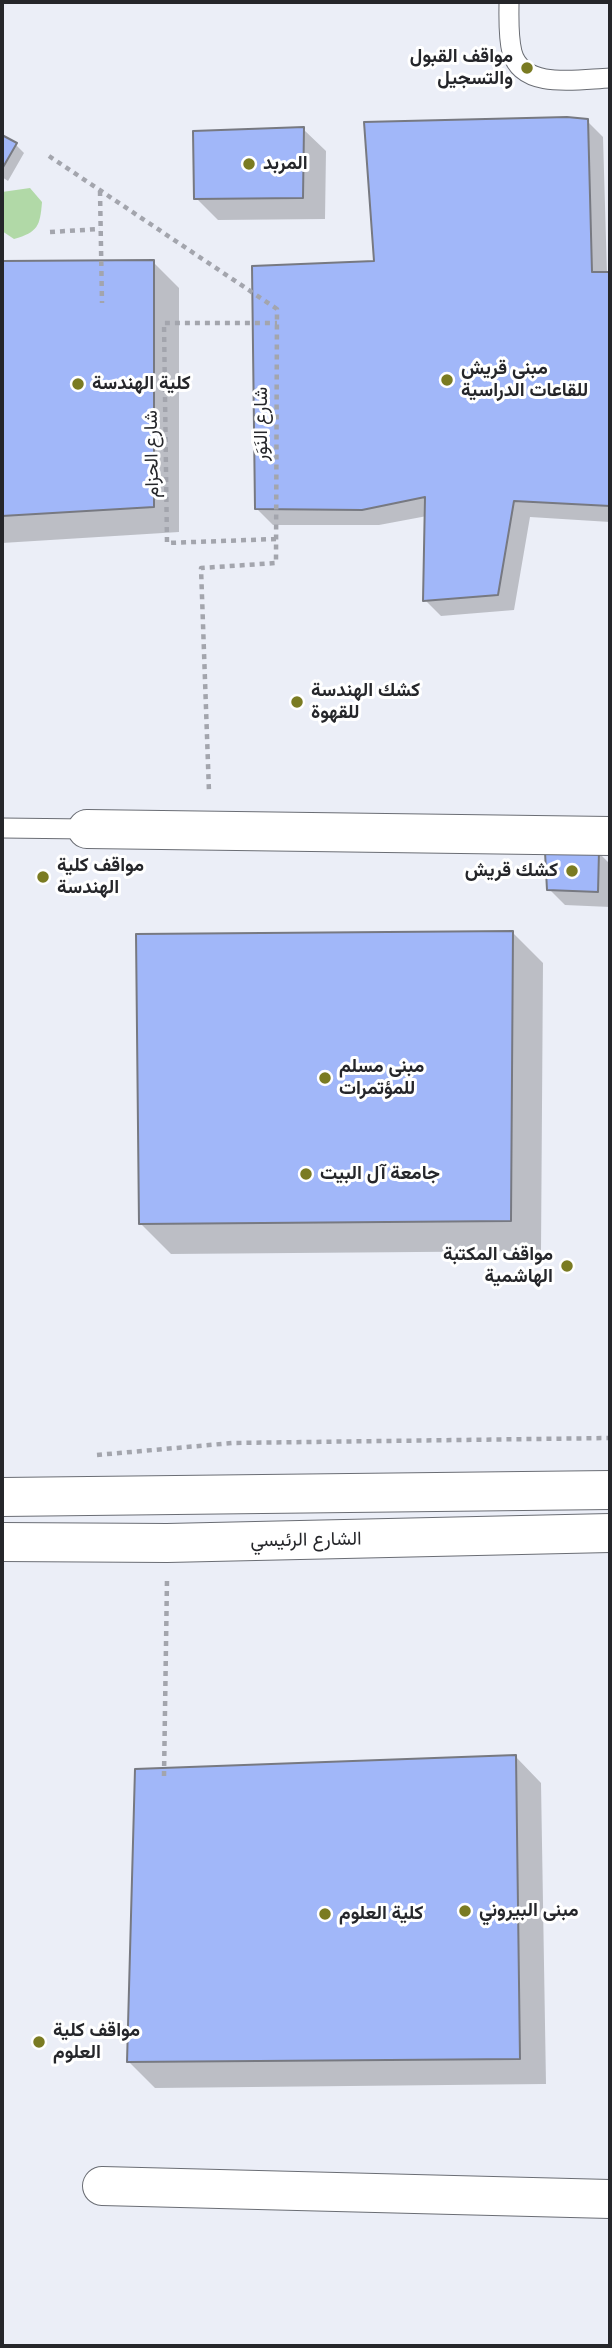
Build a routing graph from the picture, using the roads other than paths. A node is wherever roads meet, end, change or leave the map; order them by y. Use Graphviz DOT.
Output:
graph roads {
  1 [pos="509,2"];
  2 [pos="610,78"];
  3 [pos="2,828"];
  4 [pos="87,829"];
  5 [pos="610,836"];
  6 [pos="610,1490"];
  7 [pos="2,1497"];
  8 [pos="610,1533"];
  9 [pos="2,1542"];
  10 [pos="102,2186"];
  11 [pos="610,2199"];
  1 -- 2 [label="lane"];
  3 -- 4 [label="lane"];
  4 -- 5 [label="street"];
  6 -- 7 [label="street"];
  8 -- 9 [label="street, الشارع الرئيسي"];
  10 -- 11 [label="street"];
}
